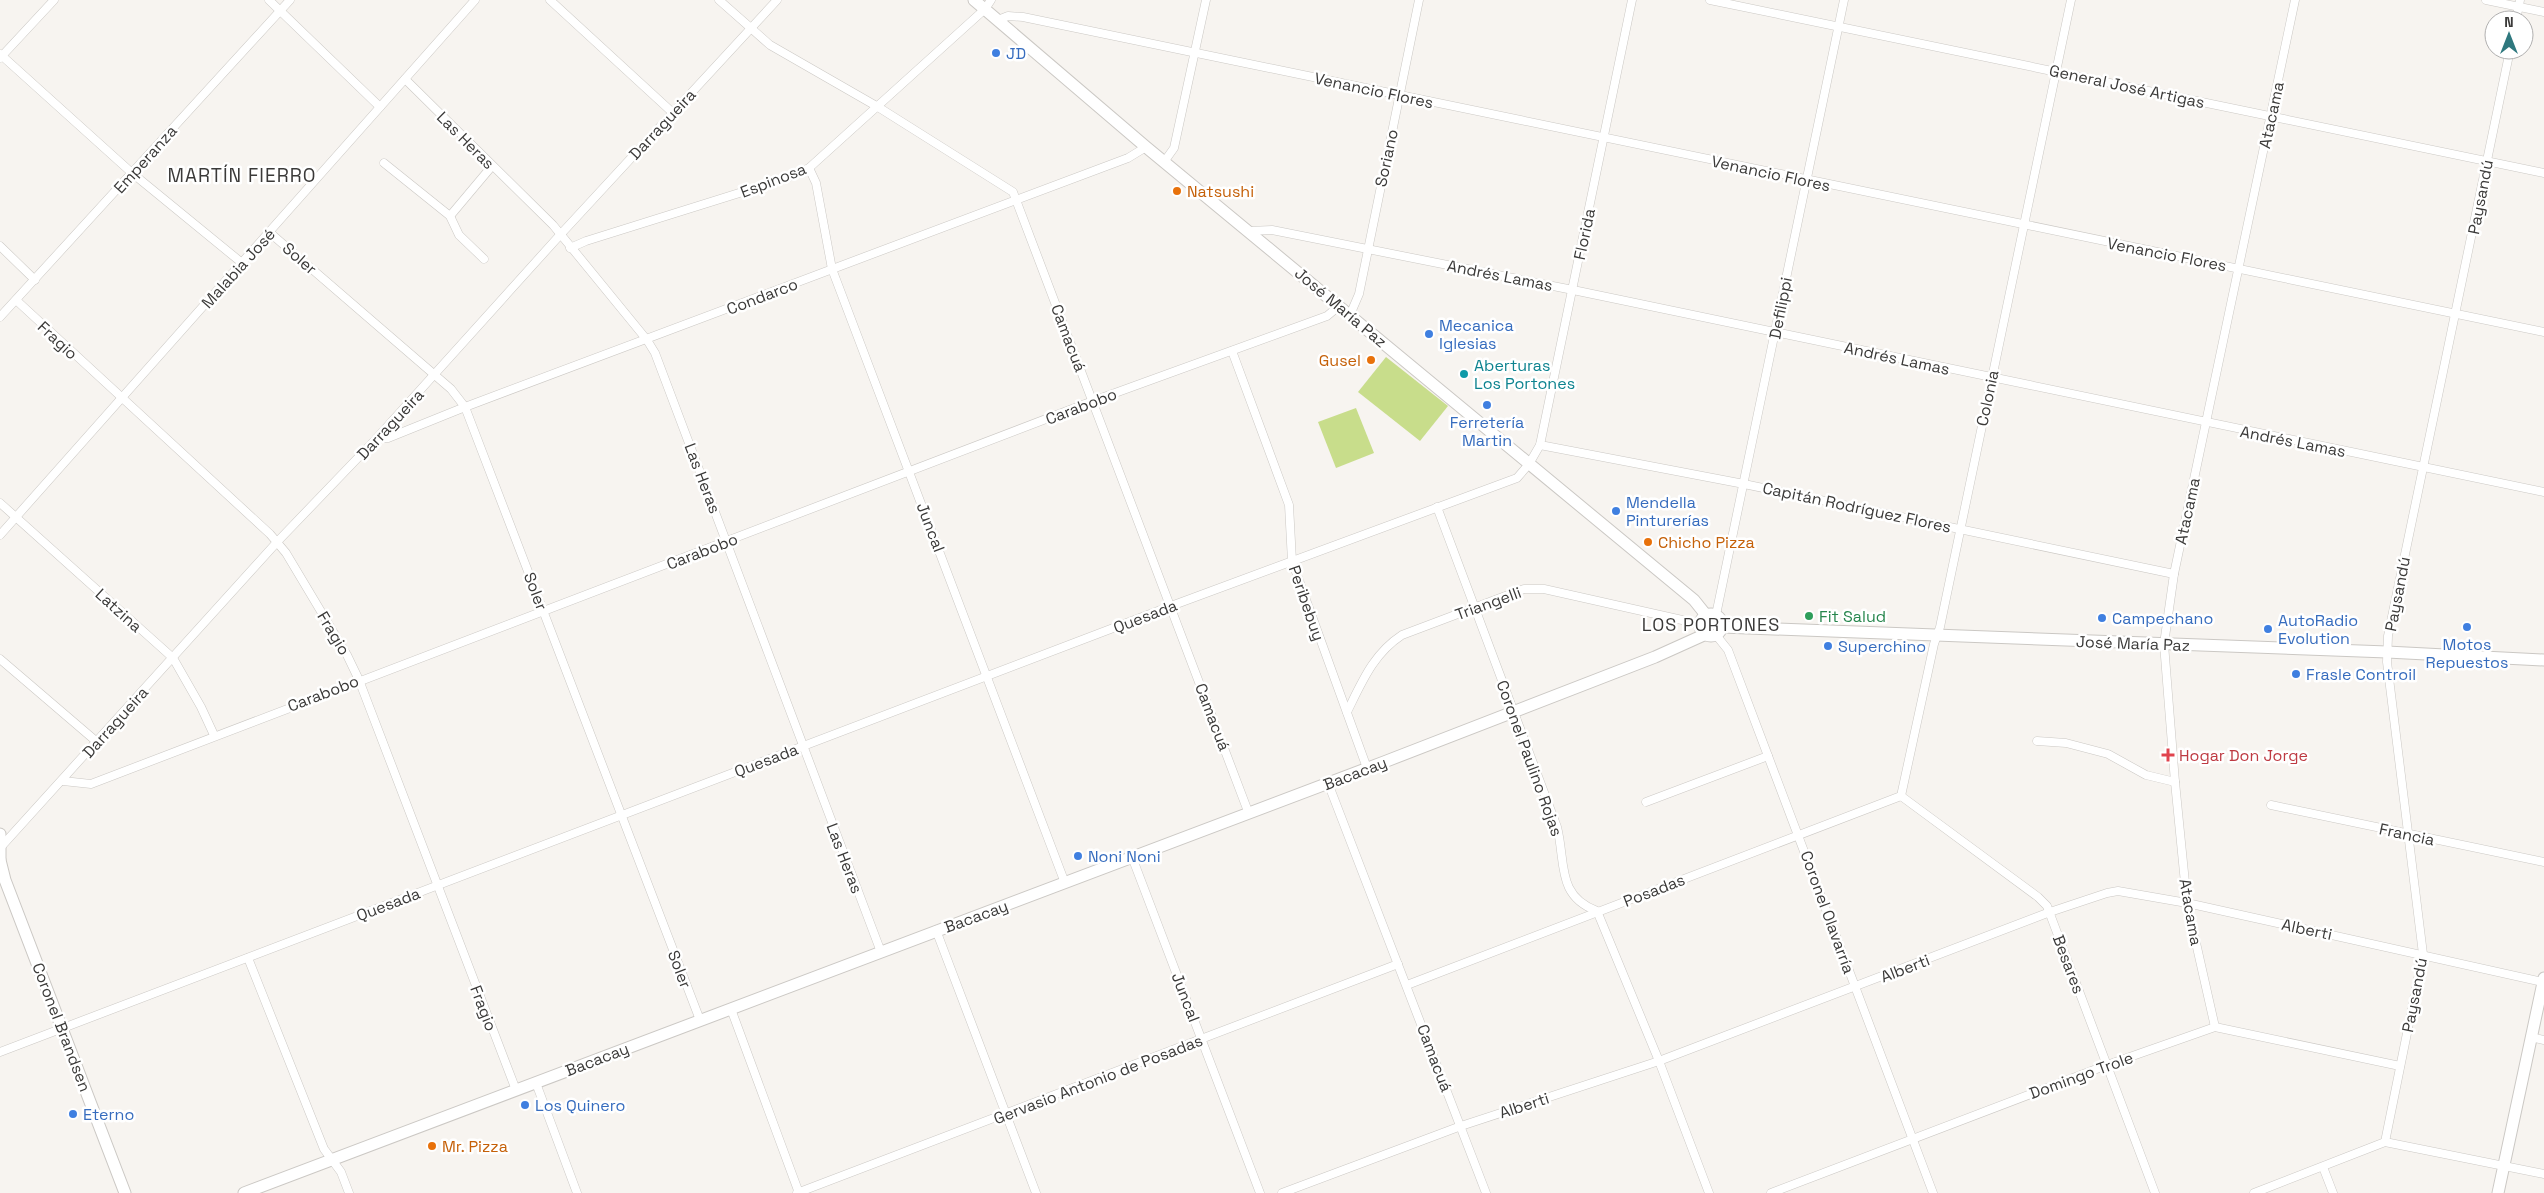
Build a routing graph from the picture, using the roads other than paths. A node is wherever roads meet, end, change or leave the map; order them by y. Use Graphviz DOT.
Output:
graph roads {
  1 [pos="54,0"];
  2 [pos="269,0"];
  3 [pos="290,0"];
  4 [pos="475,0"];
  5 [pos="550,0"];
  6 [pos="719,0"];
  7 [pos="777,0"];
  8 [pos="974,0"];
  9 [pos="1206,0"];
  10 [pos="1419,0"];
  11 [pos="1632,0"];
  12 [pos="1710,0"];
  13 [pos="1844,0"];
  14 [pos="2070,0"];
  15 [pos="2295,0"];
  16 [pos="2486,0"];
  17 [pos="2520,3"];
  18 [pos="988,5"];
  19 [pos="281,11"];
  20 [pos="2544,12"];
  21 [pos="998,20"];
  22 [pos="1838,26"];
  23 [pos="750,28"];
  24 [pos="1195,54"];
  25 [pos="1,56"];
  26 [pos="2508,60"];
  27 [pos="2056,72"];
  28 [pos="405,79"];
  29 [pos="1399,95"];
  30 [pos="380,107"];
  31 [pos="878,107"];
  32 [pos="673,113"];
  33 [pos="2271,116"];
  34 [pos="1604,138"];
  35 [pos="1146,147"];
  36 [pos="2487,161"];
  37 [pos="1164,162"];
  38 [pos="384,163"];
  39 [pos="492,166"];
  40 [pos="810,168"];
  41 [pos="132,173"];
  42 [pos="2544,173"];
  43 [pos="1805,180"];
  44 [pos="1017,198"];
  45 [pos="450,216"];
  46 [pos="2023,226"];
  47 [pos="1249,231"];
  48 [pos="270,232"];
  49 [pos="560,235"];
  50 [pos="0,246"];
  51 [pos="570,248"];
  52 [pos="1367,248"];
  53 [pos="484,259"];
  54 [pos="242,263"];
  55 [pos="832,269"];
  56 [pos="2239,269"];
  57 [pos="34,280"];
  58 [pos="1573,290"];
  59 [pos="16,300"];
  60 [pos="1338,306"];
  61 [pos="2456,314"];
  62 [pos="1350,315"];
  63 [pos="0,318"];
  64 [pos="1776,332"];
  65 [pos="2544,332"];
  66 [pos="647,340"];
  67 [pos="1232,351"];
  68 [pos="435,375"];
  69 [pos="1991,378"];
  70 [pos="120,398"];
  71 [pos="1093,401"];
  72 [pos="465,407"];
  73 [pos="2205,423"];
  74 [pos="376,439"];
  75 [pos="1540,445"];
  76 [pos="1529,464"];
  77 [pos="2423,467"];
  78 [pos="910,472"];
  79 [pos="1744,484"];
  80 [pos="2544,492"];
  81 [pos="0,503"];
  82 [pos="1437,507"];
  83 [pos="16,518"];
  84 [pos="1959,529"];
  85 [pos="0,535"];
  86 [pos="278,541"];
  87 [pos="728,541"];
  88 [pos="1292,561"];
  89 [pos="2174,574"];
  90 [pos="1171,606"];
  91 [pos="1474,608"];
  92 [pos="544,610"];
  93 [pos="1707,618"];
  94 [pos="1715,632"];
  95 [pos="1937,636"];
  96 [pos="2164,644"];
  97 [pos="2387,652"];
  98 [pos="0,658"];
  99 [pos="173,658"];
  100 [pos="2544,660"];
  101 [pos="988,676"];
  102 [pos="359,680"];
  103 [pos="1346,712"];
  104 [pos="1514,712"];
  105 [pos="214,735"];
  106 [pos="2037,741"];
  107 [pos="97,742"];
  108 [pos="802,746"];
  109 [pos="1768,756"];
  110 [pos="1367,768"];
  111 [pos="62,781"];
  112 [pos="2175,782"];
  113 [pos="1328,783"];
  114 [pos="1901,796"];
  115 [pos="1646,802"];
  116 [pos="2271,805"];
  117 [pos="1249,814"];
  118 [pos="621,816"];
  119 [pos="0,834"];
  120 [pos="2407,834"];
  121 [pos="1799,835"];
  122 [pos="0,847"];
  123 [pos="1132,857"];
  124 [pos="0,860"];
  125 [pos="2544,862"];
  126 [pos="1066,883"];
  127 [pos="437,886"];
  128 [pos="2187,903"];
  129 [pos="1597,911"];
  130 [pos="2050,912"];
  131 [pos="936,930"];
  132 [pos="881,952"];
  133 [pos="2423,954"];
  134 [pos="248,958"];
  135 [pos="1398,964"];
  136 [pos="2544,980"];
  137 [pos="1407,985"];
  138 [pos="1855,987"];
  139 [pos="731,1009"];
  140 [pos="700,1020"];
  141 [pos="2216,1027"];
  142 [pos="62,1029"];
  143 [pos="2530,1037"];
  144 [pos="1202,1039"];
  145 [pos="2544,1040"];
  146 [pos="0,1052"];
  147 [pos="1659,1061"];
  148 [pos="2108,1065"];
  149 [pos="2400,1066"];
  150 [pos="536,1083"];
  151 [pos="516,1090"];
  152 [pos="1006,1114"];
  153 [pos="1461,1126"];
  154 [pos="1912,1138"];
  155 [pos="2385,1142"];
  156 [pos="332,1160"];
  157 [pos="2504,1166"];
  158 [pos="2323,1167"];
  159 [pos="2544,1174"];
  160 [pos="125,1193"];
  161 [pos="244,1193"];
  162 [pos="349,1193"];
  163 [pos="576,1193"];
  164 [pos="798,1193"];
  165 [pos="1036,1193"];
  166 [pos="1260,1193"];
  167 [pos="1282,1193"];
  168 [pos="1486,1193"];
  169 [pos="1709,1193"];
  170 [pos="1771,1193"];
  171 [pos="1933,1193"];
  172 [pos="2155,1193"];
  173 [pos="2254,1193"];
  174 [pos="2333,1193"];
  175 [pos="2498,1193"];
  1 -- 25 [label="street"];
  2 -- 19 [label="street"];
  3 -- 19 [label="street, Emperanza"];
  4 -- 28 [label="street, Malabia José"];
  5 -- 32 [label="street"];
  6 -- 23 [label="street, Camacuá"];
  7 -- 23 [label="street, Darragueira"];
  8 -- 18 [label="street, José María Paz"];
  9 -- 24 [label="street"];
  10 -- 29 [label="street, Soriano"];
  11 -- 34 [label="street, Florida"];
  12 -- 22 [label="street, General José Artigas"];
  13 -- 22 [label="street, Defilippi"];
  14 -- 27 [label="street, Colonia"];
  15 -- 33 [label="street, Atacama"];
  16 -- 17 [label="street"];
  17 -- 20 [label="street"];
  18 -- 21 [label="street, José María Paz"];
  18 -- 31 [label="street, Espinosa"];
  19 -- 30 [label="street"];
  19 -- 41 [label="street, Emperanza"];
  21 -- 24 [label="street, Venancio Flores"];
  21 -- 35 [label="street, José María Paz"];
  22 -- 27 [label="street, General José Artigas"];
  22 -- 43 [label="street, Defilippi"];
  23 -- 31 [label="street, Camacuá"];
  23 -- 32 [label="street, Darragueira"];
  24 -- 29 [label="street, Venancio Flores"];
  24 -- 37 [label="street"];
  25 -- 41 [label="street"];
  26 -- 36 [label="street, Paysandú"];
  27 -- 33 [label="street, General José Artigas"];
  27 -- 46 [label="street, Colonia"];
  28 -- 30 [label="street, Malabia José"];
  28 -- 39 [label="street, Las Heras"];
  29 -- 34 [label="street, Venancio Flores"];
  29 -- 52 [label="street, Soriano"];
  30 -- 48 [label="street, Malabia José"];
  31 -- 40 [label="street, Espinosa"];
  31 -- 44 [label="street, Camacuá"];
  32 -- 49 [label="street, Darragueira"];
  33 -- 36 [label="street, General José Artigas"];
  33 -- 56 [label="street, Atacama"];
  34 -- 43 [label="street, Venancio Flores"];
  34 -- 58 [label="street, Florida"];
  35 -- 37 [label="street, José María Paz"];
  35 -- 44 [label="street, Condarco"];
  36 -- 42 [label="street, General José Artigas"];
  36 -- 61 [label="street, Paysandú"];
  37 -- 47 [label="street, José María Paz"];
  38 -- 45 [label="street"];
  39 -- 45 [label="street"];
  39 -- 49 [label="street, Las Heras"];
  40 -- 51 [label="street, Espinosa"];
  40 -- 55 [label="street, Juncal"];
  41 -- 54 [label="street"];
  41 -- 57 [label="street, Emperanza"];
  43 -- 46 [label="street, Venancio Flores"];
  43 -- 64 [label="street, Defilippi"];
  44 -- 55 [label="street, Condarco"];
  44 -- 71 [label="street, Camacuá"];
  45 -- 53 [label="street"];
  46 -- 56 [label="street, Venancio Flores"];
  46 -- 69 [label="street, Colonia"];
  47 -- 52 [label="street, Andrés Lamas"];
  47 -- 60 [label="street, José María Paz"];
  48 -- 54 [label="street, Malabia José"];
  48 -- 68 [label="street, Soler"];
  49 -- 51 [label="street, Las Heras"];
  49 -- 68 [label="street, Darragueira"];
  50 -- 57 [label="street"];
  51 -- 66 [label="street, Las Heras"];
  52 -- 58 [label="street, Andrés Lamas"];
  52 -- 62 [label="street, Soriano"];
  54 -- 70 [label="street, Malabia José"];
  55 -- 66 [label="street, Condarco"];
  55 -- 78 [label="street, Juncal"];
  56 -- 61 [label="street, Venancio Flores"];
  56 -- 73 [label="street, Atacama"];
  57 -- 59 [label="street, Emperanza"];
  58 -- 64 [label="street, Andrés Lamas"];
  58 -- 75 [label="street, Florida"];
  59 -- 63 [label="street, Emperanza"];
  59 -- 70 [label="street, Fragio"];
  60 -- 62 [label="street, José María Paz"];
  60 -- 67 [label="street, Carabobo"];
  61 -- 65 [label="street, Venancio Flores"];
  61 -- 77 [label="street, Paysandú"];
  62 -- 76 [label="street, José María Paz"];
  64 -- 69 [label="street, Andrés Lamas"];
  64 -- 79 [label="street, Defilippi"];
  66 -- 72 [label="street, Condarco"];
  66 -- 87 [label="street, Las Heras"];
  67 -- 71 [label="street, Carabobo"];
  67 -- 88 [label="street, Peribebuy"];
  68 -- 72 [label="street, Soler"];
  68 -- 74 [label="street, Darragueira"];
  69 -- 73 [label="street, Andrés Lamas"];
  69 -- 84 [label="street, Colonia"];
  70 -- 83 [label="street, Malabia José"];
  70 -- 86 [label="street, Fragio"];
  71 -- 78 [label="street, Carabobo"];
  71 -- 90 [label="street, Camacuá"];
  72 -- 74 [label="street, Condarco"];
  72 -- 92 [label="street, Soler"];
  73 -- 77 [label="street, Andrés Lamas"];
  73 -- 89 [label="street, Atacama"];
  74 -- 86 [label="street, Darragueira"];
  75 -- 76 [label="street, Florida"];
  75 -- 79 [label="street, Capitán Rodríguez Flores"];
  76 -- 82 [label="street, Quesada"];
  76 -- 93 [label="street, José María Paz"];
  77 -- 80 [label="street, Andrés Lamas"];
  77 -- 97 [label="street, Paysandú"];
  78 -- 87 [label="street, Carabobo"];
  78 -- 101 [label="street, Juncal"];
  79 -- 84 [label="street, Capitán Rodríguez Flores"];
  79 -- 93 [label="street, Defilippi"];
  81 -- 83 [label="street, Latzina"];
  82 -- 88 [label="street, Quesada"];
  82 -- 91 [label="street, Coronel Paulino Rojas"];
  83 -- 85 [label="street, Malabia José"];
  83 -- 99 [label="street, Latzina"];
  84 -- 89 [label="street, Capitán Rodríguez Flores"];
  84 -- 95 [label="street, Colonia"];
  86 -- 99 [label="street, Darragueira"];
  86 -- 102 [label="street, Fragio"];
  87 -- 92 [label="street, Carabobo"];
  87 -- 108 [label="street, Las Heras"];
  88 -- 90 [label="street, Quesada"];
  88 -- 103 [label="street, Peribebuy"];
  89 -- 96 [label="street, Atacama"];
  90 -- 101 [label="street, Quesada"];
  90 -- 117 [label="street, Camacuá"];
  91 -- 93 [label="street, Triangelli"];
  91 -- 103 [label="street, Triangelli"];
  91 -- 104 [label="street, Coronel Paulino Rojas"];
  92 -- 102 [label="street, Carabobo"];
  92 -- 118 [label="street, Soler"];
  93 -- 94 [label="street"];
  93 -- 94 [label="street"];
  94 -- 95 [label="street, José María Paz"];
  94 -- 104 [label="street, Bacacay"];
  94 -- 109 [label="street, Coronel Olavarría"];
  95 -- 96 [label="street, José María Paz"];
  95 -- 114 [label="street, Colonia"];
  96 -- 97 [label="street, José María Paz"];
  96 -- 112 [label="street, Atacama"];
  97 -- 100 [label="street, José María Paz"];
  97 -- 120 [label="street, Paysandú"];
  98 -- 107 [label="street"];
  99 -- 105 [label="street, Latzina"];
  99 -- 107 [label="street, Darragueira"];
  101 -- 108 [label="street, Quesada"];
  101 -- 126 [label="street, Juncal"];
  102 -- 105 [label="street, Carabobo"];
  102 -- 127 [label="street, Fragio"];
  103 -- 110 [label="street, Peribebuy"];
  104 -- 110 [label="street, Bacacay"];
  104 -- 129 [label="street, Coronel Paulino Rojas"];
  105 -- 111 [label="street, Carabobo"];
  106 -- 112 [label="street"];
  107 -- 111 [label="street, Darragueira"];
  108 -- 118 [label="street, Quesada"];
  108 -- 132 [label="street, Las Heras"];
  109 -- 115 [label="street"];
  109 -- 121 [label="street, Coronel Olavarría"];
  110 -- 113 [label="street, Bacacay"];
  111 -- 122 [label="street, Darragueira"];
  112 -- 128 [label="street, Atacama"];
  113 -- 117 [label="street, Bacacay"];
  113 -- 135 [label="street, Camacuá"];
  114 -- 121 [label="street, Posadas"];
  114 -- 130 [label="street, Besares"];
  116 -- 120 [label="street, Francia"];
  117 -- 123 [label="street, Bacacay"];
  118 -- 127 [label="street, Quesada"];
  118 -- 140 [label="street, Soler"];
  119 -- 122 [label="street, Coronel Brandsen"];
  120 -- 125 [label="street, Francia"];
  120 -- 133 [label="street, Paysandú"];
  121 -- 129 [label="street, Posadas"];
  121 -- 138 [label="street, Coronel Olavarría"];
  122 -- 124 [label="street, Coronel Brandsen"];
  123 -- 126 [label="street, Bacacay"];
  123 -- 144 [label="street, Juncal"];
  124 -- 142 [label="street, Coronel Brandsen"];
  126 -- 131 [label="street, Bacacay"];
  127 -- 134 [label="street, Quesada"];
  127 -- 151 [label="street, Fragio"];
  128 -- 130 [label="street, Alberti"];
  128 -- 133 [label="street, Alberti"];
  128 -- 141 [label="street, Atacama"];
  129 -- 137 [label="street, Posadas"];
  129 -- 147 [label="street"];
  130 -- 138 [label="street, Alberti"];
  130 -- 148 [label="street, Besares"];
  131 -- 132 [label="street, Bacacay"];
  131 -- 152 [label="street"];
  132 -- 139 [label="street, Bacacay"];
  133 -- 136 [label="street, Alberti"];
  133 -- 149 [label="street, Paysandú"];
  134 -- 142 [label="street, Quesada"];
  134 -- 156 [label="street"];
  135 -- 137 [label="street, Camacuá"];
  135 -- 144 [label="street, Gervasio Antonio de Posadas"];
  136 -- 143 [label="street"];
  137 -- 153 [label="street, Camacuá"];
  138 -- 147 [label="street, Alberti"];
  138 -- 154 [label="street, Coronel Olavarría"];
  139 -- 140 [label="street, Bacacay"];
  139 -- 164 [label="street"];
  140 -- 150 [label="street, Bacacay"];
  141 -- 148 [label="street, Domingo Trole"];
  141 -- 149 [label="street"];
  142 -- 146 [label="street, Quesada"];
  142 -- 160 [label="street, Coronel Brandsen"];
  143 -- 145 [label="street"];
  143 -- 157 [label="street"];
  144 -- 152 [label="street, Gervasio Antonio de Posadas"];
  144 -- 166 [label="street, Juncal"];
  147 -- 153 [label="street, Alberti"];
  147 -- 169 [label="street"];
  148 -- 154 [label="street, Domingo Trole"];
  148 -- 172 [label="street, Besares"];
  149 -- 155 [label="street, Paysandú"];
  150 -- 151 [label="street, Bacacay"];
  150 -- 163 [label="street"];
  151 -- 156 [label="street, Bacacay"];
  152 -- 164 [label="street, Gervasio Antonio de Posadas"];
  152 -- 165 [label="street"];
  153 -- 167 [label="street, Alberti"];
  153 -- 168 [label="street, Camacuá"];
  154 -- 170 [label="street, Domingo Trole"];
  154 -- 171 [label="street, Coronel Olavarría"];
  155 -- 157 [label="street"];
  155 -- 158 [label="street"];
  156 -- 161 [label="street, Bacacay"];
  156 -- 162 [label="street"];
  157 -- 159 [label="street"];
  157 -- 175 [label="street"];
  158 -- 173 [label="street"];
  158 -- 174 [label="street"];
}
